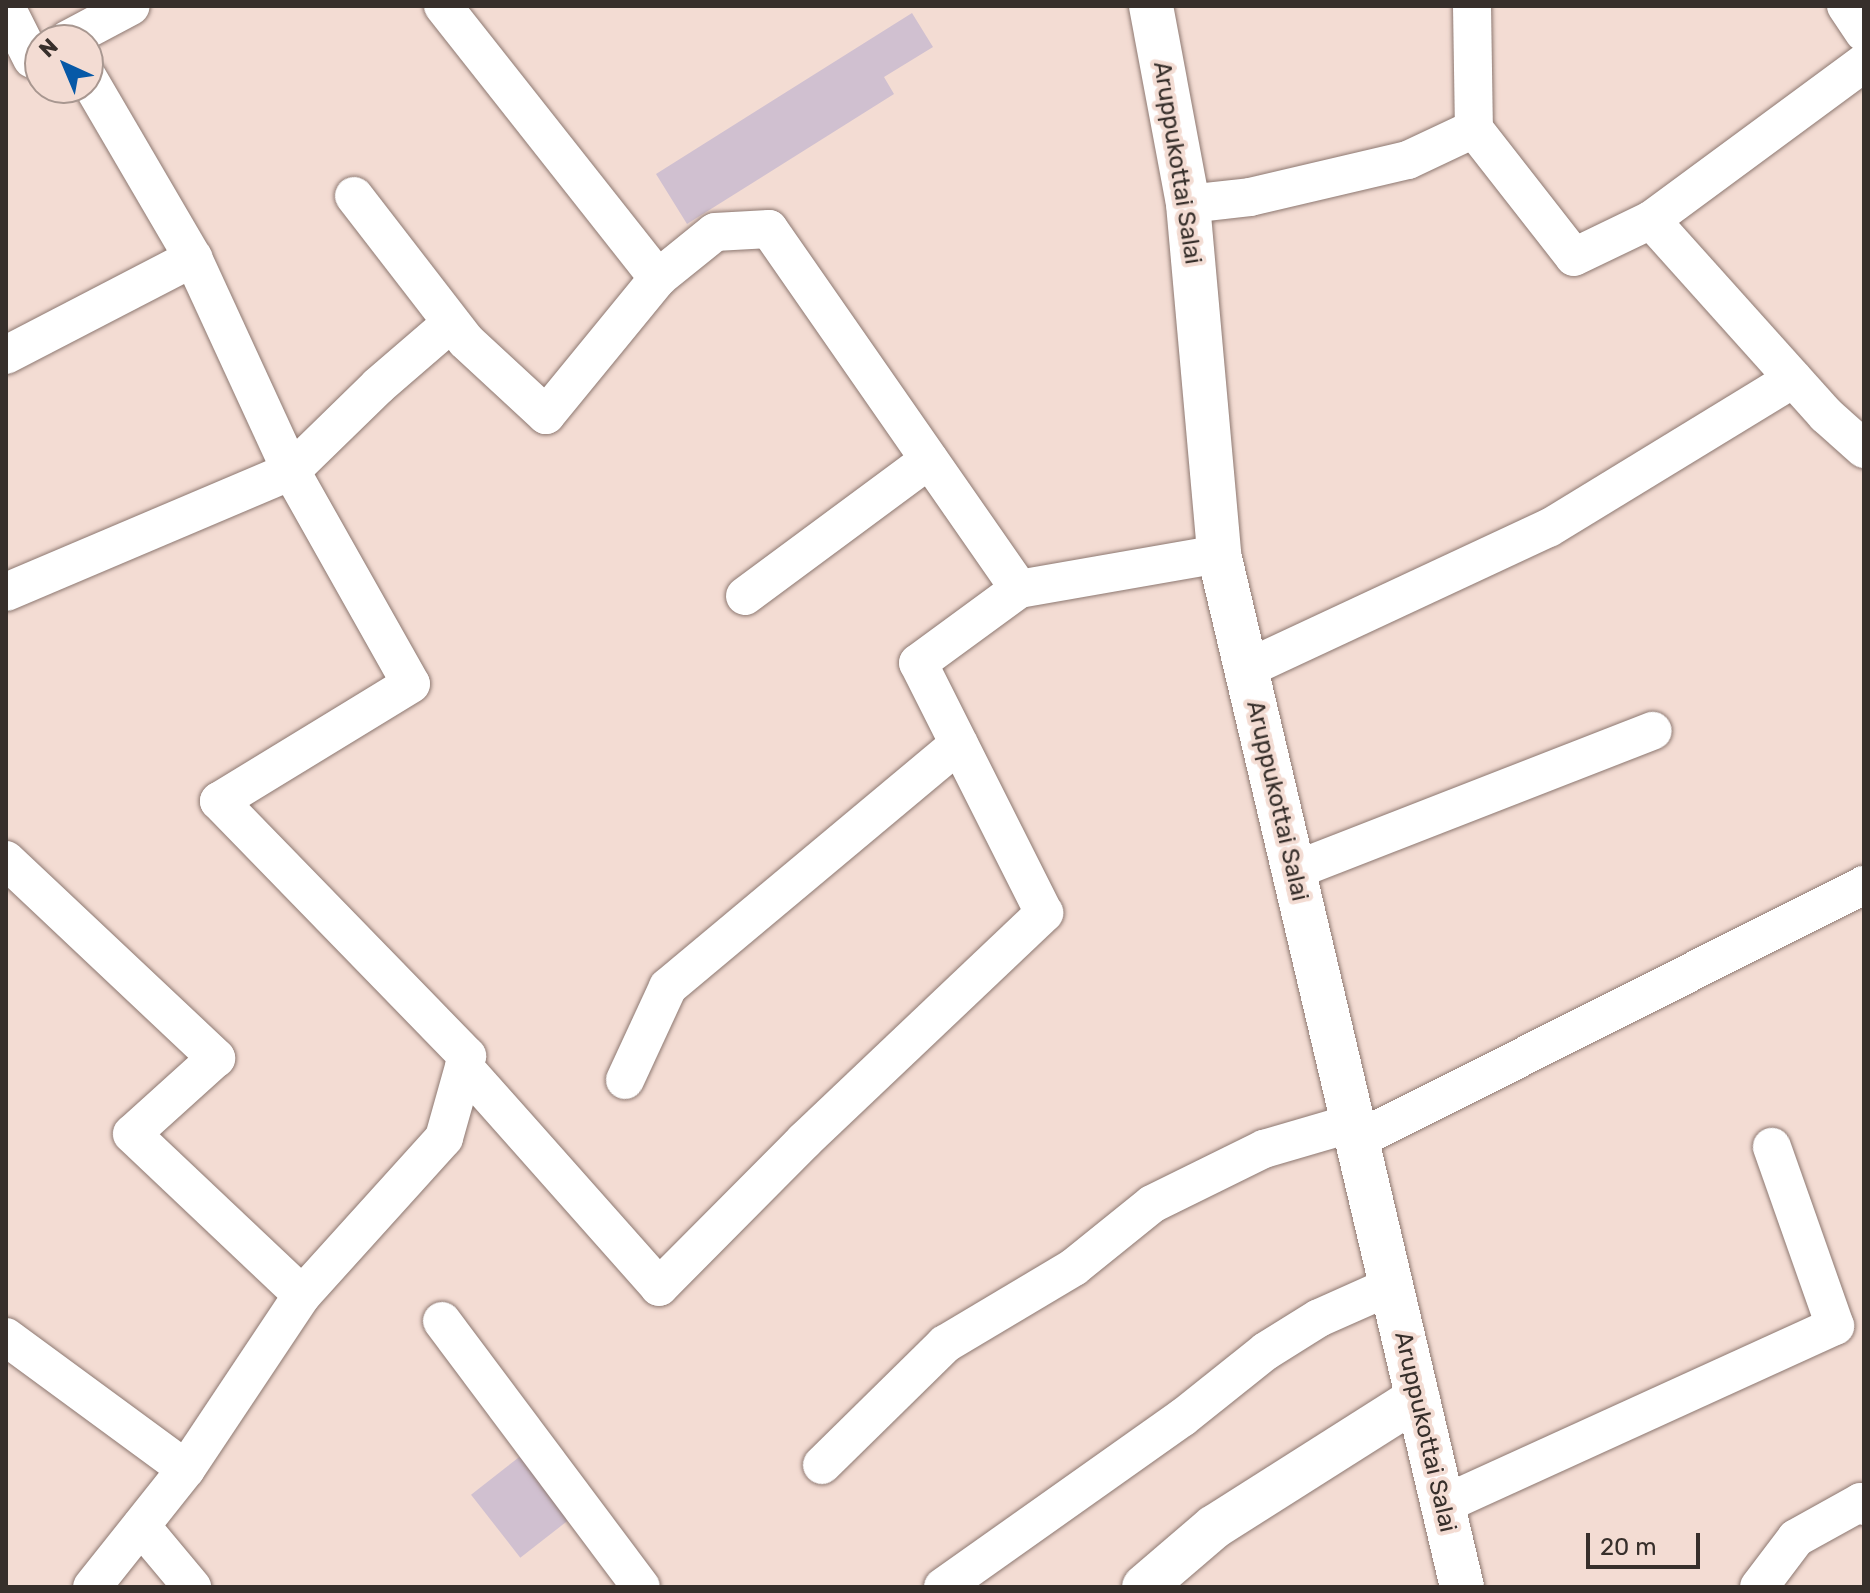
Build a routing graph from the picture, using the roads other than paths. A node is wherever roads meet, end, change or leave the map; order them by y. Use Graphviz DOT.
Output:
graph roads {
  1 [pos="131,6"];
  2 [pos="443,6"];
  3 [pos="1151,6"];
  4 [pos="1472,6"];
  5 [pos="1846,6"];
  6 [pos="6,7"];
  7 [pos="97,24"];
  8 [pos="1864,33"];
  9 [pos="24,57"];
  10 [pos="1864,63"];
  11 [pos="103,104"];
  12 [pos="1474,129"];
  13 [pos="354,196"];
  14 [pos="1188,204"];
  15 [pos="1651,220"];
  16 [pos="193,258"];
  17 [pos="658,278"];
  18 [pos="451,323"];
  19 [pos="6,355"];
  20 [pos="1793,379"];
  21 [pos="1864,449"];
  22 [pos="929,460"];
  23 [pos="291,471"];
  24 [pos="1219,554"];
  25 [pos="1019,589"];
  26 [pos="6,592"];
  27 [pos="745,596"];
  28 [pos="1246,669"];
  29 [pos="1653,731"];
  30 [pos="959,744"];
  31 [pos="6,860"];
  32 [pos="1293,871"];
  33 [pos="1864,885"];
  34 [pos="464,1067"];
  35 [pos="625,1080"];
  36 [pos="1355,1132"];
  37 [pos="1772,1147"];
  38 [pos="1391,1286"];
  39 [pos="302,1295"];
  40 [pos="442,1321"];
  41 [pos="6,1337"];
  42 [pos="1417,1398"];
  43 [pos="822,1465"];
  44 [pos="186,1469"];
  45 [pos="1442,1505"];
  46 [pos="1864,1506"];
  47 [pos="141,1526"];
  48 [pos="92,1587"];
  49 [pos="192,1587"];
  50 [pos="641,1587"];
  51 [pos="943,1587"];
  52 [pos="1144,1587"];
  53 [pos="1462,1587"];
  54 [pos="1759,1587"];
  1 -- 7 [label="street"];
  2 -- 17 [label="street"];
  3 -- 14 [label="main road, Aruppukottai Salai"];
  4 -- 12 [label="street"];
  5 -- 8 [label="street"];
  6 -- 9 [label="street"];
  10 -- 15 [label="street"];
  11 -- 16 [label="street"];
  12 -- 14 [label="street"];
  12 -- 15 [label="street"];
  13 -- 18 [label="street"];
  14 -- 24 [label="main road, Aruppukottai Salai"];
  15 -- 20 [label="street"];
  16 -- 19 [label="street"];
  16 -- 23 [label="street"];
  17 -- 18 [label="street"];
  17 -- 22 [label="street"];
  18 -- 23 [label="street"];
  20 -- 21 [label="street"];
  20 -- 28 [label="street"];
  22 -- 25 [label="street"];
  22 -- 27 [label="street"];
  23 -- 26 [label="street"];
  23 -- 34 [label="street"];
  24 -- 25 [label="street"];
  24 -- 28 [label="main road, Aruppukottai Salai"];
  25 -- 30 [label="street"];
  28 -- 32 [label="main road, Aruppukottai Salai"];
  29 -- 32 [label="street"];
  30 -- 34 [label="street"];
  30 -- 35 [label="street"];
  31 -- 39 [label="street"];
  32 -- 36 [label="main road, Aruppukottai Salai"];
  33 -- 36 [label="street"];
  34 -- 39 [label="street"];
  36 -- 38 [label="main road, Aruppukottai Salai"];
  36 -- 43 [label="street"];
  37 -- 45 [label="street"];
  38 -- 42 [label="main road, Aruppukottai Salai"];
  38 -- 51 [label="street"];
  39 -- 44 [label="street"];
  40 -- 50 [label="street"];
  41 -- 44 [label="street"];
  42 -- 45 [label="main road, Aruppukottai Salai"];
  42 -- 52 [label="main road"];
  44 -- 47 [label="street"];
  45 -- 53 [label="main road, Aruppukottai Salai"];
  46 -- 54 [label="street"];
  47 -- 48 [label="street"];
  47 -- 49 [label="street"];
}
